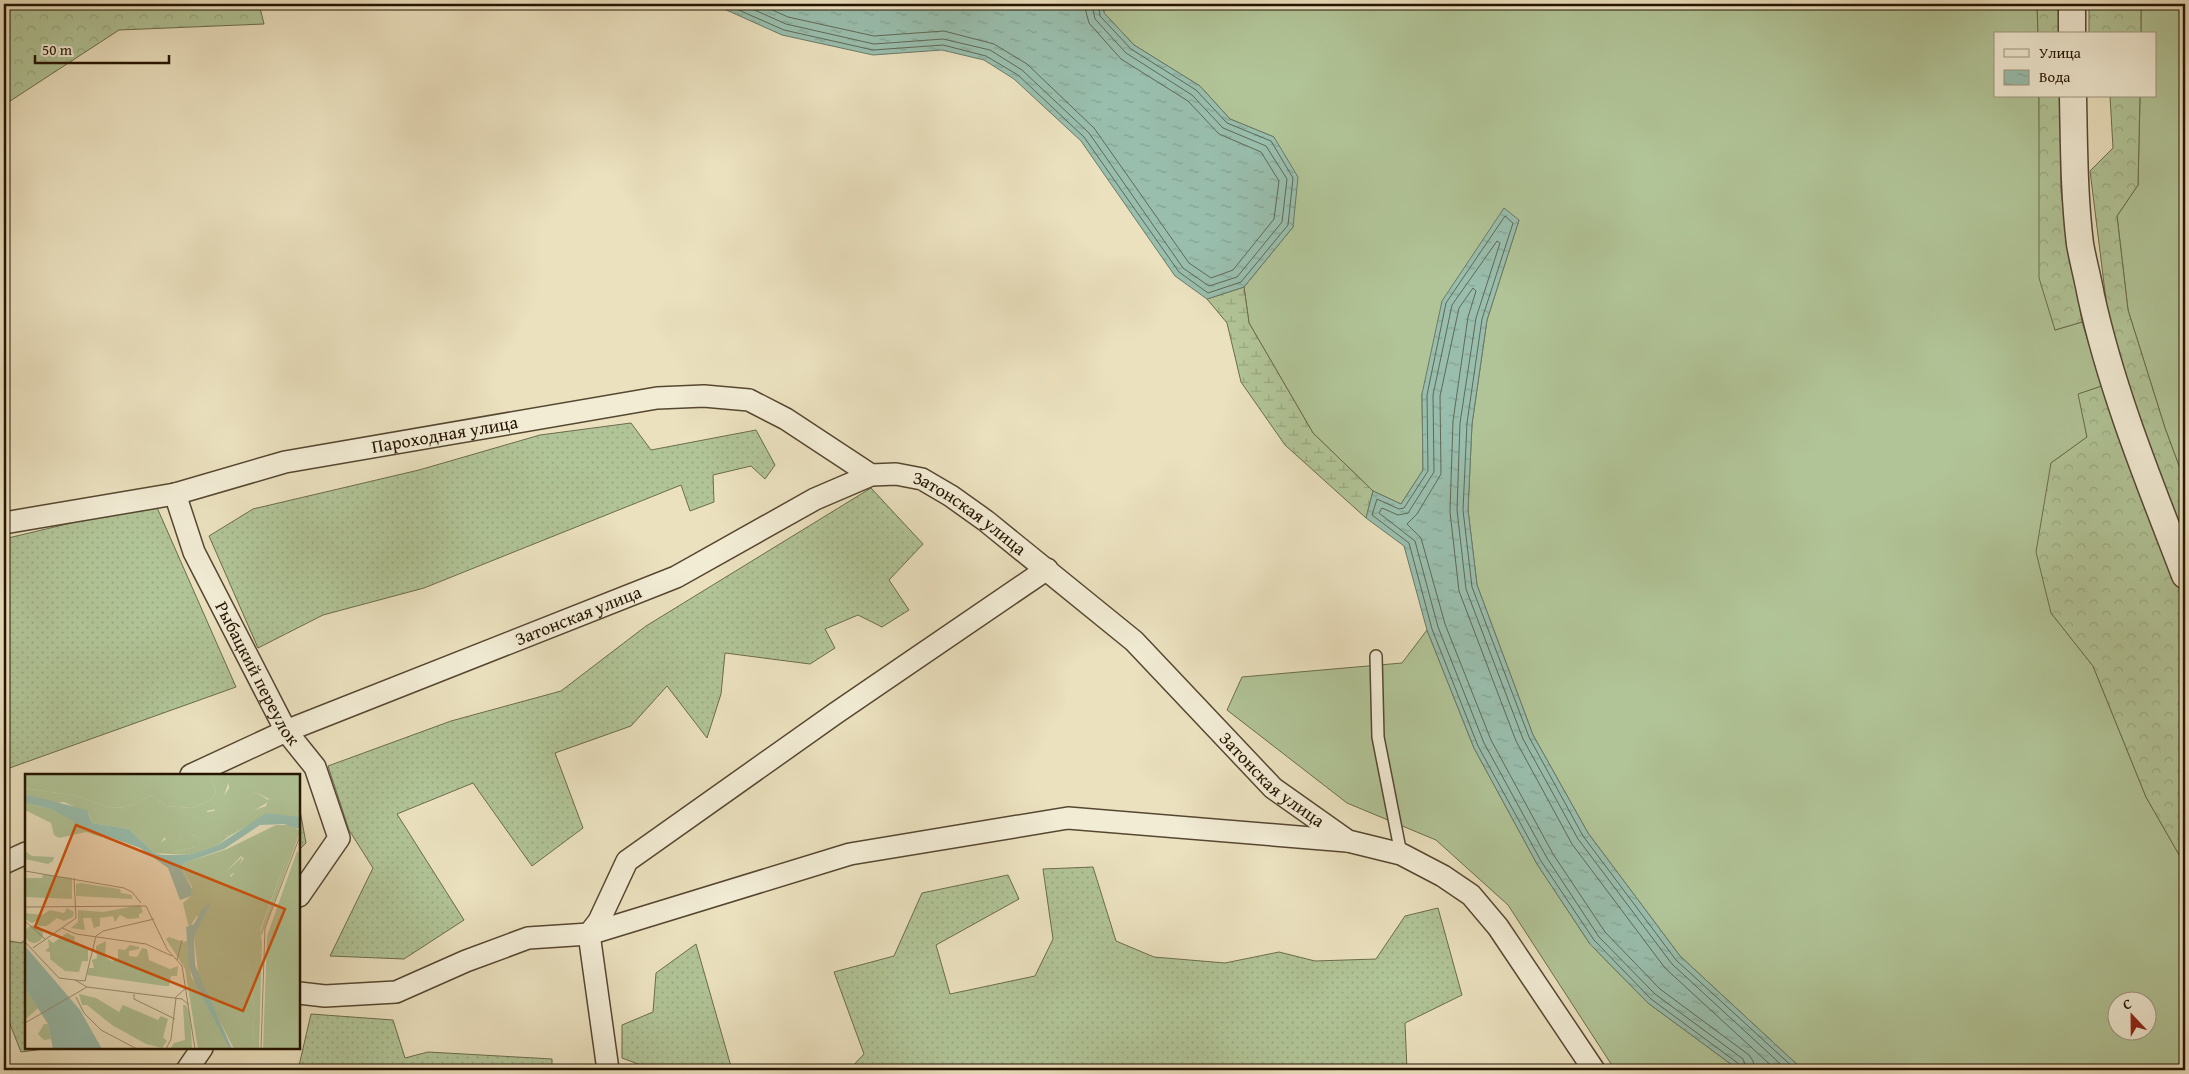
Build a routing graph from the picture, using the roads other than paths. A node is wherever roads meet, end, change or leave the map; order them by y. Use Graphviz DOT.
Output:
graph roads {
  1 [pos="2072,4"];
  2 [pos="2072,32"];
  3 [pos="2073,98"];
  4 [pos="871,474"];
  5 [pos="176,494"];
  6 [pos="4,523"];
  7 [pos="1047,569"];
  8 [pos="2185,576"];
  9 [pos="1376,656"];
  10 [pos="286,731"];
  11 [pos="193,774"];
  12 [pos="1348,841"];
  13 [pos="25,853"];
  14 [pos="1401,854"];
  15 [pos="4,862"];
  16 [pos="300,895"];
  17 [pos="589,934"];
  18 [pos="300,993"];
  19 [pos="201,1049"];
  20 [pos="1591,1068"];
  21 [pos="186,1070"];
  22 [pos="608,1070"];
  1 -- 2 [label="street"];
  3 -- 8 [label="street"];
  4 -- 5 [label="street, Пароходная улица"];
  4 -- 7 [label="street, Затонская улица"];
  4 -- 10 [label="street, Затонская улица"];
  5 -- 6 [label="street, Пароходная улица"];
  5 -- 10 [label="street, Рыбацкий переулок"];
  7 -- 12 [label="street, Затонская улица"];
  7 -- 17 [label="street"];
  9 -- 14 [label="lane"];
  10 -- 11 [label="street, Затонская улица"];
  10 -- 16 [label="street, Рыбацкий переулок"];
  12 -- 14 [label="street, Затонская улица"];
  12 -- 17 [label="street"];
  13 -- 15 [label="street"];
  14 -- 20 [label="street, Затонская улица"];
  17 -- 18 [label="street"];
  17 -- 22 [label="street"];
  19 -- 21 [label="street"];
}
